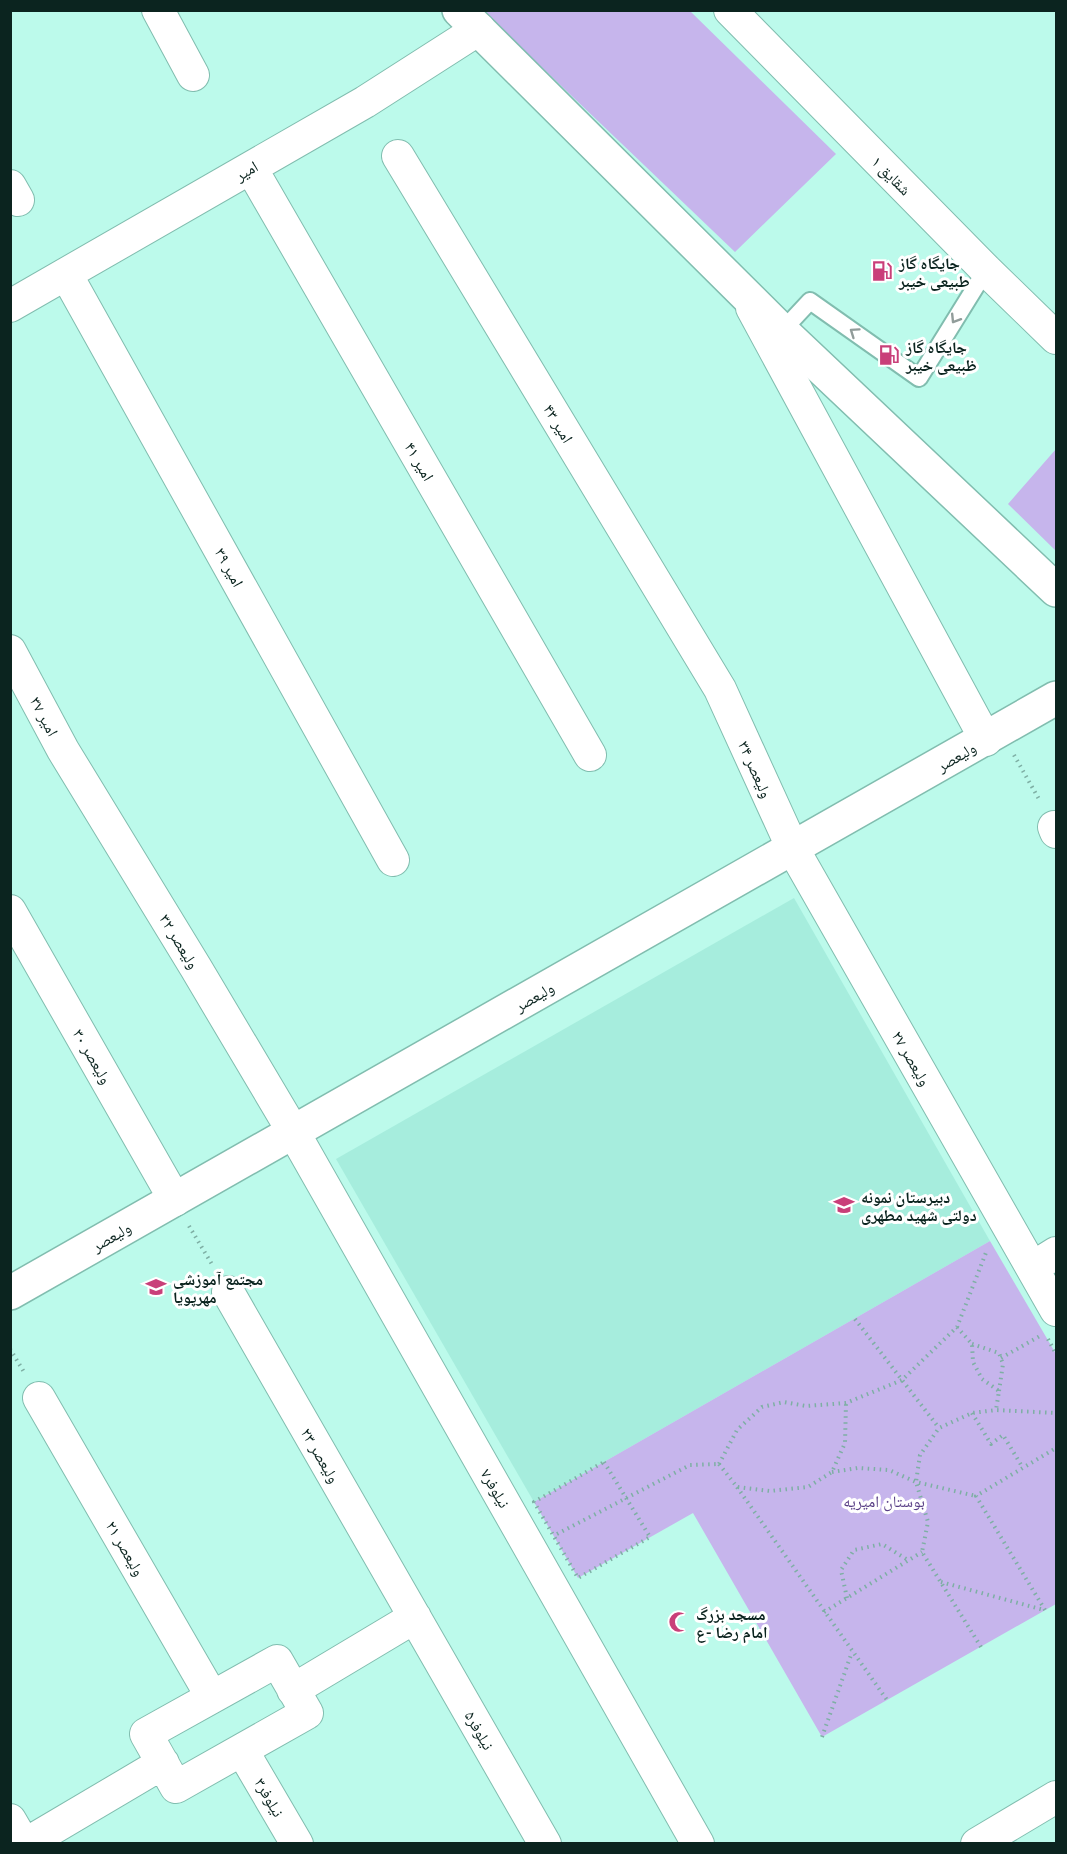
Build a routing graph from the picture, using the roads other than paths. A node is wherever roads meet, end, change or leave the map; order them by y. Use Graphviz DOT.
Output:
graph roads {
  1 [pos="158,10"];
  2 [pos="730,10"];
  3 [pos="469,20"];
  4 [pos="193,75"];
  5 [pos="398,156"];
  6 [pos="251,168"];
  7 [pos="986,270"];
  8 [pos="66,274"];
  9 [pos="745,295"];
  10 [pos="10,306"];
  11 [pos="783,331"];
  12 [pos="1056,338"];
  13 [pos="1056,590"];
  14 [pos="10,651"];
  15 [pos="720,689"];
  16 [pos="1056,698"];
  17 [pos="993,735"];
  18 [pos="63,750"];
  19 [pos="590,755"];
  20 [pos="793,849"];
  21 [pos="393,860"];
  22 [pos="10,911"];
  23 [pos="294,1133"];
  24 [pos="175,1200"];
  25 [pos="1044,1260"];
  26 [pos="10,1293"];
  27 [pos="228,1293"];
  28 [pos="1050,1322"];
  29 [pos="39,1398"];
  30 [pos="415,1617"];
  31 [pos="293,1690"];
  32 [pos="212,1697"];
  33 [pos="242,1750"];
  34 [pos="163,1763"];
  35 [pos="1056,1797"];
  36 [pos="10,1820"];
  37 [pos="25,1844"];
  38 [pos="297,1844"];
  39 [pos="545,1844"];
  40 [pos="698,1844"];
  41 [pos="976,1844"];
  1 -- 4 [label="street"];
  2 -- 7 [label="street, شقایق ۱"];
  3 -- 6 [label="street, امیر"];
  3 -- 9 [label="street"];
  5 -- 15 [label="street, امیر ۴۳"];
  6 -- 8 [label="street, امیر"];
  6 -- 19 [label="street, امیر ۴۱"];
  7 -- 11 [label="lane, one-way"];
  7 -- 12 [label="street, شقایق ۱"];
  8 -- 10 [label="street, امیر"];
  8 -- 21 [label="street, امیر ۳۹"];
  9 -- 11 [label="street"];
  9 -- 17 [label="street"];
  11 -- 13 [label="street"];
  14 -- 18 [label="street, امیر ۳۷"];
  15 -- 20 [label="street, ولیعصر ۳۴"];
  16 -- 17 [label="street, ولیعصر"];
  17 -- 20 [label="street, ولیعصر"];
  18 -- 23 [label="street, ولیعصر ۳۲"];
  20 -- 23 [label="street, ولیعصر"];
  20 -- 25 [label="street, ولیعصر ۲۷"];
  22 -- 24 [label="street, ولیعصر ۳۰"];
  23 -- 24 [label="street, ولیعصر"];
  23 -- 40 [label="street, نیلوفر۷"];
  24 -- 26 [label="street, ولیعصر"];
  25 -- 28 [label="street, ولیعصر ۲۷"];
  27 -- 30 [label="street, ولیعصر ۲۳"];
  29 -- 32 [label="street, ولیعصر ۲۱"];
  30 -- 31 [label="street"];
  30 -- 39 [label="street, نیلوفر۵"];
  31 -- 32 [label="street"];
  31 -- 33 [label="street"];
  32 -- 34 [label="street"];
  33 -- 34 [label="street"];
  33 -- 38 [label="street, نیلوفر۳"];
  34 -- 37 [label="street"];
  35 -- 41 [label="street"];
  36 -- 37 [label="street"];
}
